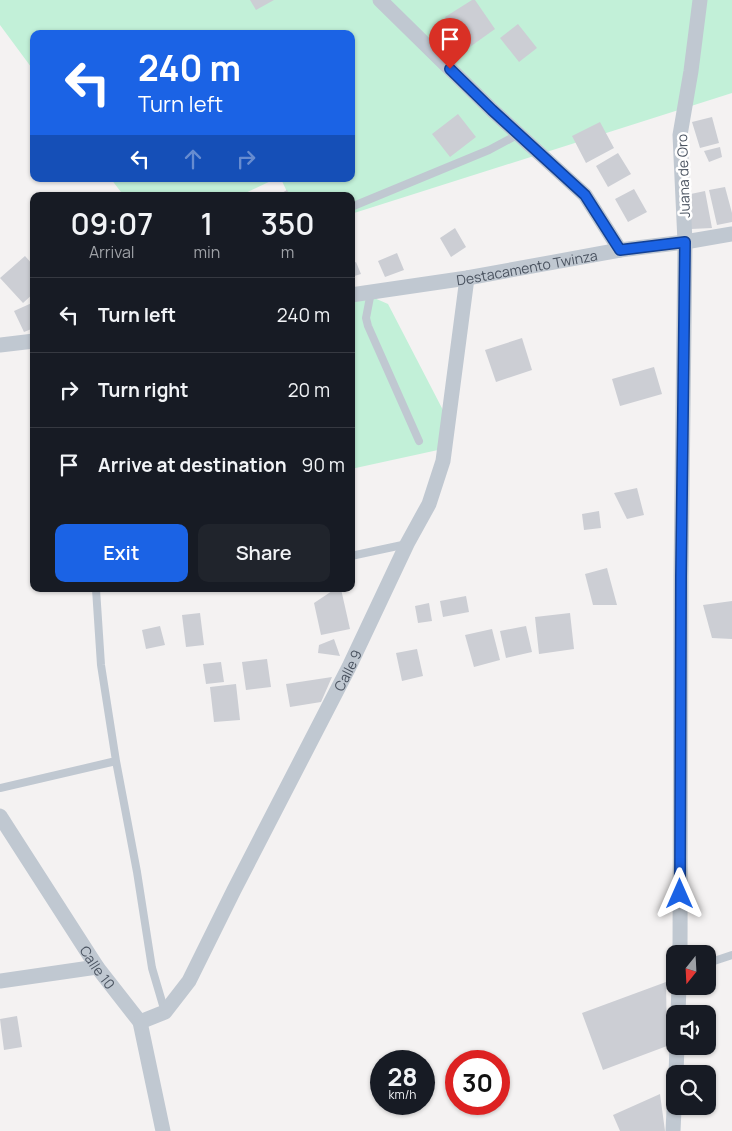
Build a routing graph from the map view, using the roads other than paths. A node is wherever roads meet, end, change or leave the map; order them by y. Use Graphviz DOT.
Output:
graph roads {
  1 [pos="380,0"];
  2 [pos="700,0"];
  3 [pos="519,134"];
  4 [pos="355,205"];
  5 [pos="732,234"];
  6 [pos="685,242"];
  7 [pos="620,250"];
  8 [pos="467,278"];
  9 [pos="371,292"];
  10 [pos="355,294"];
  11 [pos="30,341"];
  12 [pos="0,345"];
  13 [pos="419,441"];
  14 [pos="407,544"];
  15 [pos="355,555"];
  16 [pos="96,592"];
  17 [pos="116,761"];
  18 [pos="0,788"];
  19 [pos="0,816"];
  20 [pos="680,945"];
  21 [pos="732,955"];
  22 [pos="716,960"];
  23 [pos="97,967"];
  24 [pos="0,981"];
  25 [pos="165,1012"];
  26 [pos="140,1022"];
  27 [pos="674,1115"];
  28 [pos="163,1131"];
  29 [pos="673,1131"];
  1 -- 3 [label="street"];
  2 -- 6 [label="street, Juana de Oro"];
  3 -- 4 [label="lane"];
  3 -- 7 [label="street"];
  5 -- 6 [label="street, Destacamento Twinza"];
  6 -- 7 [label="street, Destacamento Twinza"];
  6 -- 20 [label="street, Juana de Oro"];
  7 -- 8 [label="street, Destacamento Twinza"];
  8 -- 9 [label="street, Destacamento Twinza"];
  8 -- 14 [label="street, Calle 9"];
  9 -- 10 [label="street, Destacamento Twinza"];
  9 -- 13 [label="lane"];
  11 -- 12 [label="street"];
  14 -- 15 [label="lane"];
  14 -- 25 [label="street, Calle 9"];
  16 -- 17 [label="lane"];
  17 -- 18 [label="lane"];
  17 -- 25 [label="lane"];
  19 -- 23 [label="street, Calle 10"];
  21 -- 22 [label="lane"];
  23 -- 24 [label="street"];
  23 -- 26 [label="street, Calle 10"];
  25 -- 26 [label="street"];
  26 -- 28 [label="street, Calle 10"];
  27 -- 29 [label="street"];
}
